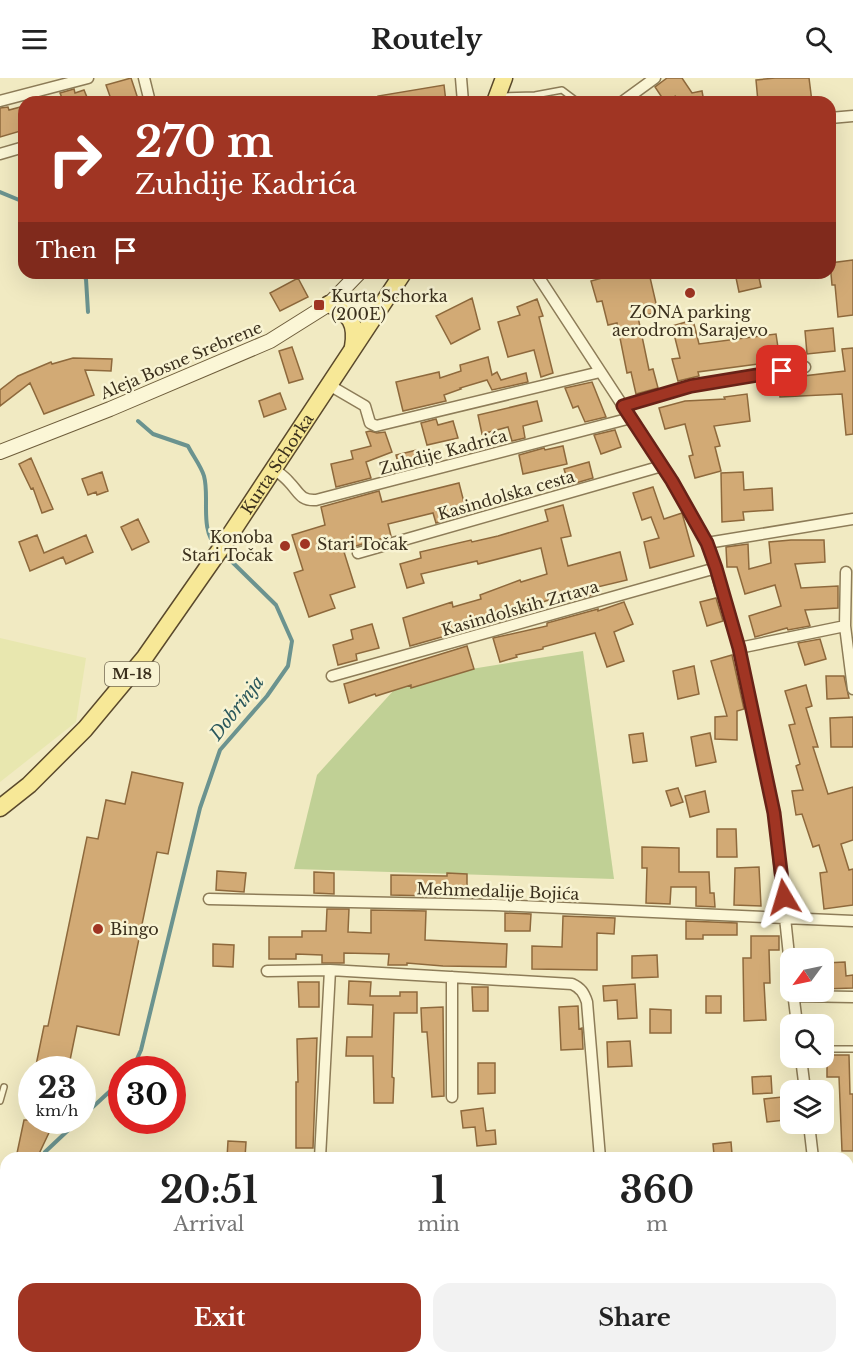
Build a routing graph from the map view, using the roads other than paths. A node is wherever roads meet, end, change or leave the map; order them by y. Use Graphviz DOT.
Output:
graph roads {
  1 [pos="88,78"];
  2 [pos="144,78"];
  3 [pos="461,78"];
  4 [pos="504,78"];
  5 [pos="655,78"];
  6 [pos="18,96"];
  7 [pos="19,96"];
  8 [pos="148,96"];
  9 [pos="462,96"];
  10 [pos="498,96"];
  11 [pos="526,96"];
  12 [pos="570,96"];
  13 [pos="630,96"];
  14 [pos="0,101"];
  15 [pos="853,116"];
  16 [pos="836,117"];
  17 [pos="18,149"];
  18 [pos="0,154"];
  19 [pos="352,279"];
  20 [pos="399,279"];
  21 [pos="540,279"];
  22 [pos="329,304"];
  23 [pos="380,308"];
  24 [pos="353,347"];
  25 [pos="805,367"];
  26 [pos="600,372"];
  27 [pos="329,385"];
  28 [pos="623,406"];
  29 [pos="631,418"];
  30 [pos="0,452"];
  31 [pos="662,466"];
  32 [pos="274,469"];
  33 [pos="853,519"];
  34 [pos="707,543"];
  35 [pos="358,553"];
  36 [pos="716,568"];
  37 [pos="846,572"];
  38 [pos="846,626"];
  39 [pos="739,648"];
  40 [pos="332,676"];
  41 [pos="853,689"];
  42 [pos="0,808"];
  43 [pos="209,899"];
  44 [pos="786,918"];
  45 [pos="853,921"];
  46 [pos="789,948"];
  47 [pos="267,970"];
  48 [pos="330,970"];
  49 [pos="452,977"];
  50 [pos="834,995"];
  51 [pos="853,996"];
  52 [pos="834,1049"];
  53 [pos="853,1049"];
  54 [pos="4,1087"];
  55 [pos="452,1096"];
  56 [pos="0,1101"];
  57 [pos="810,1134"];
  58 [pos="320,1152"];
  59 [pos="600,1152"];
  60 [pos="812,1152"];
  1 -- 7 [label="street"];
  2 -- 8 [label="street"];
  3 -- 9 [label="street"];
  4 -- 10 [label="main road"];
  5 -- 13 [label="street"];
  6 -- 14 [label="street"];
  11 -- 12 [label="lane"];
  15 -- 16 [label="street"];
  17 -- 18 [label="street"];
  19 -- 22 [label="street, Aleja Bosne Srebrene"];
  20 -- 23 [label="main road, Kurta Schorka / M-18"];
  21 -- 26 [label="street"];
  22 -- 23 [label="street"];
  22 -- 24 [label="main road"];
  22 -- 30 [label="street, Aleja Bosne Srebrene"];
  23 -- 24 [label="main road, Kurta Schorka / M-18"];
  24 -- 27 [label="main road, Kurta Schorka / M-18"];
  25 -- 28 [label="street"];
  26 -- 27 [label="street"];
  26 -- 28 [label="street"];
  27 -- 32 [label="main road, Kurta Schorka / M-18"];
  28 -- 29 [label="street"];
  29 -- 31 [label="street"];
  29 -- 32 [label="street, Zuhdije Kadrića"];
  31 -- 34 [label="street"];
  31 -- 35 [label="street, Kasindolska cesta"];
  32 -- 42 [label="main road, Kurta Schorka / M-18"];
  33 -- 34 [label="street"];
  34 -- 36 [label="street"];
  36 -- 39 [label="street"];
  36 -- 40 [label="street, Kasindolskih Zrtava"];
  37 -- 38 [label="street"];
  38 -- 39 [label="street"];
  38 -- 41 [label="street"];
  39 -- 44 [label="street"];
  43 -- 44 [label="street, Mehmedalije Bojića"];
  44 -- 45 [label="street"];
  44 -- 46 [label="street"];
  47 -- 48 [label="street"];
  48 -- 49 [label="street"];
  48 -- 58 [label="street"];
  49 -- 55 [label="street"];
  49 -- 59 [label="street"];
  50 -- 51 [label="street"];
  52 -- 53 [label="lane"];
  54 -- 56 [label="lane"];
  57 -- 60 [label="street"];
}
